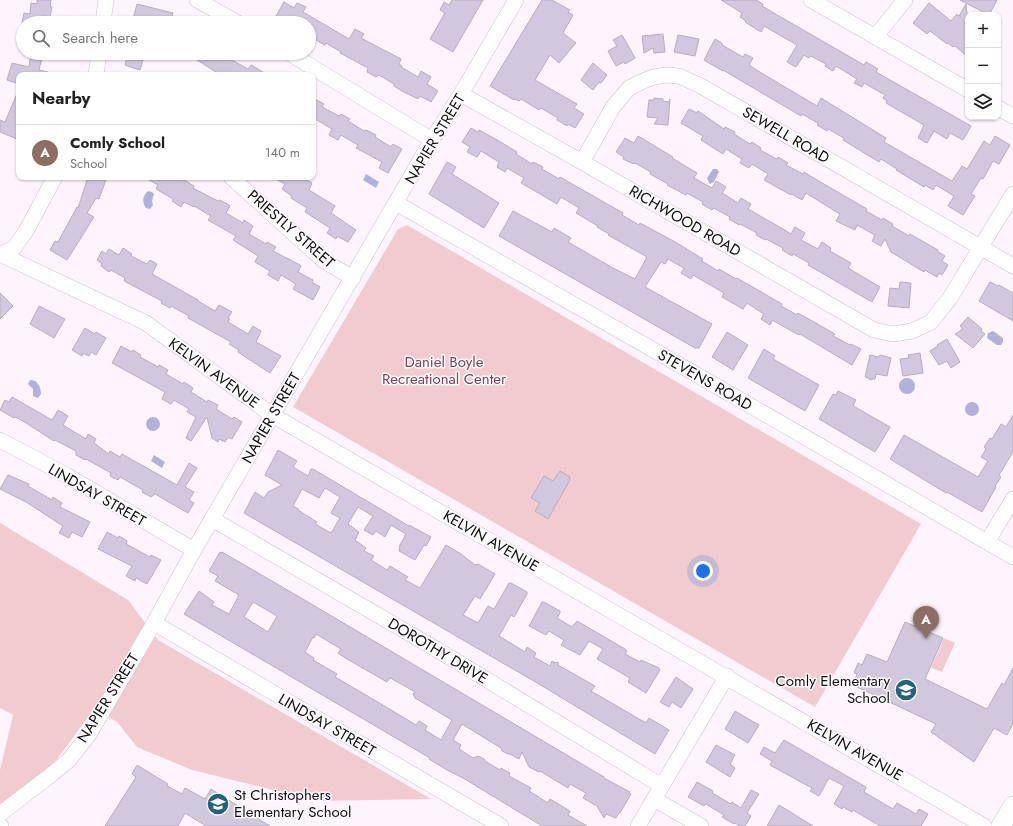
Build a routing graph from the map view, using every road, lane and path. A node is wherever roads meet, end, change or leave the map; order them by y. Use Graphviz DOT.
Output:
graph roads {
  1 [pos="106,0"];
  2 [pos="197,0"];
  3 [pos="516,0"];
  4 [pos="811,0"];
  5 [pos="905,0"];
  6 [pos="105,16"];
  7 [pos="226,16"];
  8 [pos="875,37"];
  9 [pos="98,60"];
  10 [pos="301,60"];
  11 [pos="96,72"];
  12 [pos="965,88"];
  13 [pos="461,94"];
  14 [pos="1001,110"];
  15 [pos="1013,116"];
  16 [pos="432,140"];
  17 [pos="582,162"];
  18 [pos="53,180"];
  19 [pos="234,180"];
  20 [pos="1013,194"];
  21 [pos="396,204"];
  22 [pos="980,247"];
  23 [pos="0,255"];
  24 [pos="1013,266"];
  25 [pos="353,278"];
  26 [pos="272,415"];
  27 [pos="0,440"];
  28 [pos="1013,499"];
  29 [pos="212,519"];
  30 [pos="987,542"];
  31 [pos="194,550"];
  32 [pos="1013,557"];
  33 [pos="154,623"];
  34 [pos="727,676"];
  35 [pos="662,786"];
  36 [pos="654,799"];
  37 [pos="1013,806"];
  38 [pos="0,814"];
  39 [pos="501,826"];
  40 [pos="638,826"];
  41 [pos="701,826"];
  42 [pos="984,826"];
  43 [pos="1001,826"];
  1 -- 6 [label="street"];
  2 -- 7 [label="street"];
  3 -- 13 [label="street, NAPIER STREET"];
  4 -- 8 [label="street"];
  5 -- 8 [label="street"];
  8 -- 12 [label="street"];
  9 -- 11 [label="street"];
  10 -- 16 [label="street"];
  13 -- 16 [label="street, NAPIER STREET"];
  13 -- 17 [label="street, RICHWOOD ROAD"];
  14 -- 15 [label="street"];
  16 -- 21 [label="street, NAPIER STREET"];
  17 -- 22 [label="street, RICHWOOD ROAD"];
  17 -- 22 [label="street, SEWELL ROAD"];
  18 -- 23 [label="street"];
  19 -- 25 [label="street, PRIESTLY STREET"];
  20 -- 22 [label="street, RICHWOOD ROAD"];
  21 -- 25 [label="street, NAPIER STREET"];
  21 -- 30 [label="street, STEVENS ROAD"];
  22 -- 24 [label="street, SEWELL ROAD"];
  23 -- 26 [label="street, KELVIN AVENUE"];
  25 -- 26 [label="street, NAPIER STREET"];
  26 -- 29 [label="street, NAPIER STREET"];
  26 -- 34 [label="street, KELVIN AVENUE"];
  27 -- 31 [label="street, LINDSAY STREET"];
  28 -- 30 [label="street"];
  29 -- 31 [label="street, NAPIER STREET"];
  29 -- 35 [label="street, DOROTHY DRIVE"];
  30 -- 32 [label="street, STEVENS ROAD"];
  31 -- 33 [label="street, NAPIER STREET"];
  33 -- 38 [label="street, NAPIER STREET"];
  33 -- 39 [label="street, LINDSAY STREET"];
  34 -- 35 [label="street"];
  34 -- 42 [label="street, KELVIN AVENUE"];
  35 -- 36 [label="street"];
  36 -- 40 [label="street"];
  36 -- 41 [label="street"];
  37 -- 43 [label="main road"];
}
